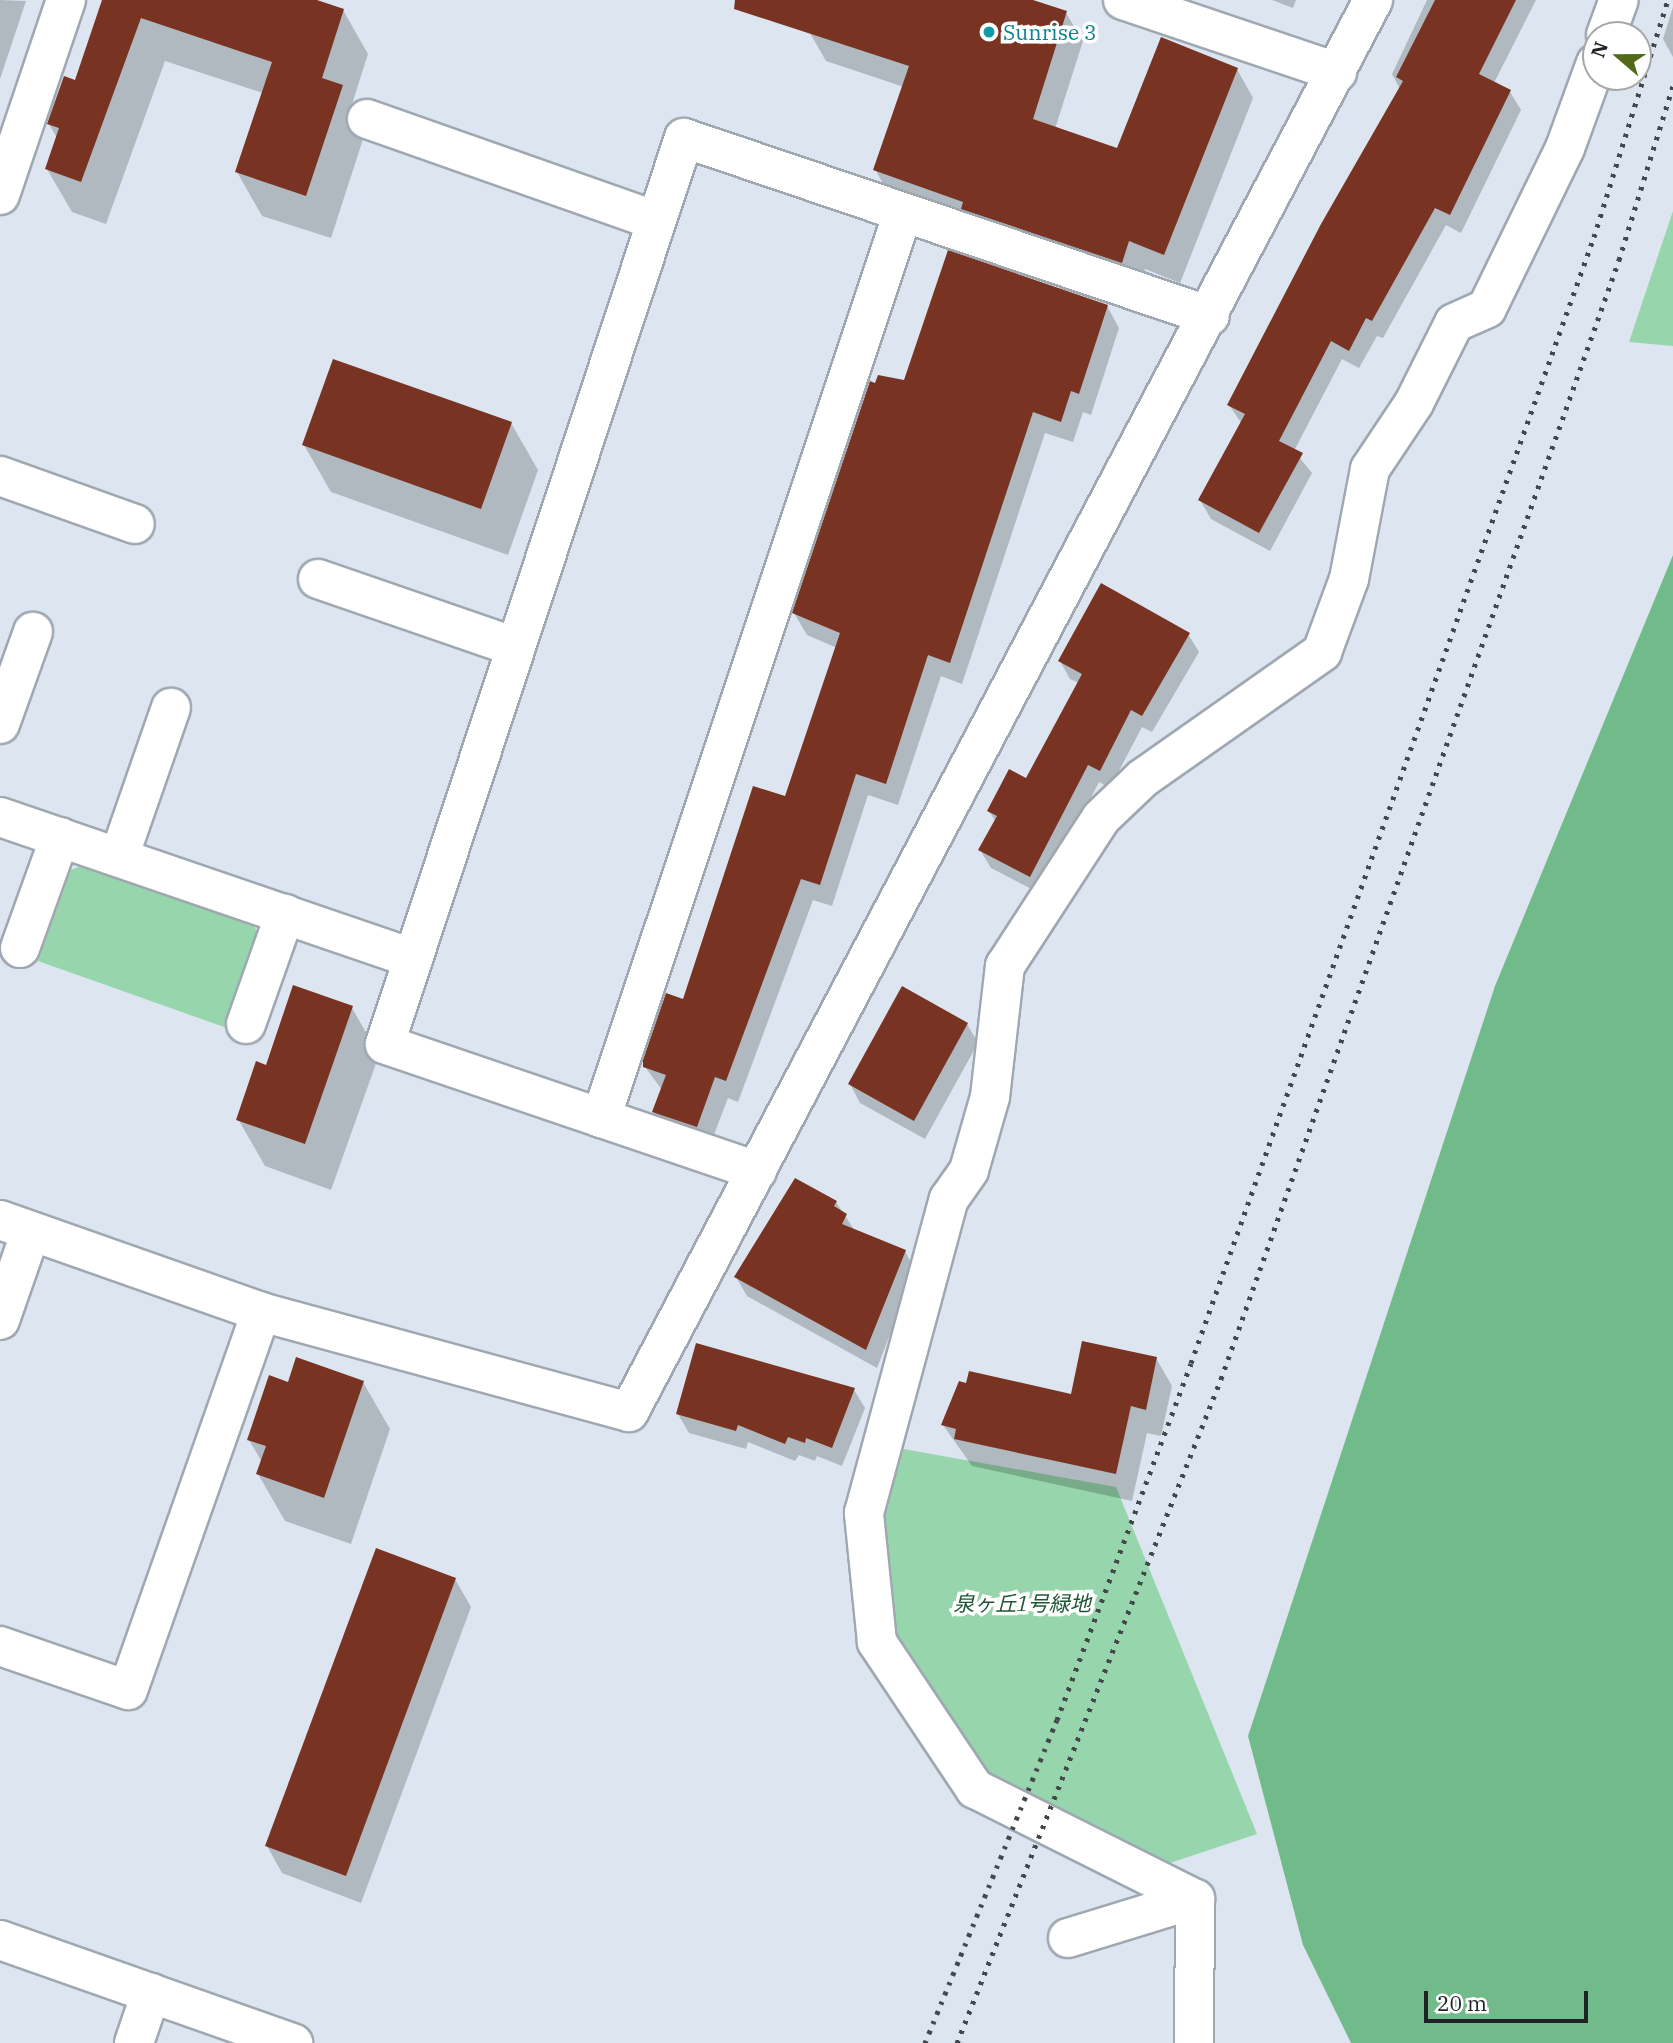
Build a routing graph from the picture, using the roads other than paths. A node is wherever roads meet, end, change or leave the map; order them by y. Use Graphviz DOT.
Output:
graph roads {
  1 [pos="66,0"];
  2 [pos="1124,0"];
  3 [pos="1373,0"];
  4 [pos="1619,0"];
  5 [pos="1611,21"];
  6 [pos="1337,72"];
  7 [pos="1586,91"];
  8 [pos="367,119"];
  9 [pos="10,135"];
  10 [pos="0,195"];
  11 [pos="903,213"];
  12 [pos="656,220"];
  13 [pos="1210,316"];
  14 [pos="0,476"];
  15 [pos="135,524"];
  16 [pos="318,579"];
  17 [pos="33,632"];
  18 [pos="516,647"];
  19 [pos="171,708"];
  20 [pos="0,724"];
  21 [pos="0,817"];
  22 [pos="60,837"];
  23 [pos="119,857"];
  24 [pos="285,914"];
  25 [pos="20,948"];
  26 [pos="413,958"];
  27 [pos="246,1024"];
  28 [pos="601,1118"];
  29 [pos="757,1171"];
  30 [pos="16,1226"];
  31 [pos="261,1312"];
  32 [pos="0,1320"];
  33 [pos="0,1646"];
  34 [pos="1195,1899"];
  35 [pos="1068,1938"];
  36 [pos="0,1940"];
  37 [pos="151,1993"];
  38 [pos="134,2043"];
  39 [pos="293,2043"];
  40 [pos="1194,2043"];
  1 -- 9 [label="street"];
  2 -- 6 [label="street"];
  3 -- 6 [label="street"];
  4 -- 5 [label="street"];
  6 -- 13 [label="street"];
  7 -- 34 [label="street"];
  8 -- 12 [label="street"];
  9 -- 10 [label="street"];
  11 -- 12 [label="street"];
  11 -- 13 [label="street"];
  11 -- 28 [label="street"];
  12 -- 18 [label="street"];
  13 -- 29 [label="street"];
  14 -- 15 [label="street"];
  16 -- 18 [label="street"];
  17 -- 20 [label="street"];
  18 -- 26 [label="street"];
  19 -- 23 [label="street"];
  21 -- 22 [label="street"];
  22 -- 23 [label="street"];
  22 -- 25 [label="street"];
  23 -- 24 [label="street"];
  24 -- 26 [label="street"];
  24 -- 27 [label="street"];
  26 -- 28 [label="street"];
  28 -- 29 [label="street"];
  29 -- 31 [label="street"];
  30 -- 31 [label="street"];
  30 -- 32 [label="street"];
  31 -- 33 [label="street"];
  34 -- 35 [label="street"];
  34 -- 40 [label="street"];
  36 -- 37 [label="street"];
  37 -- 38 [label="street"];
  37 -- 39 [label="street"];
}
